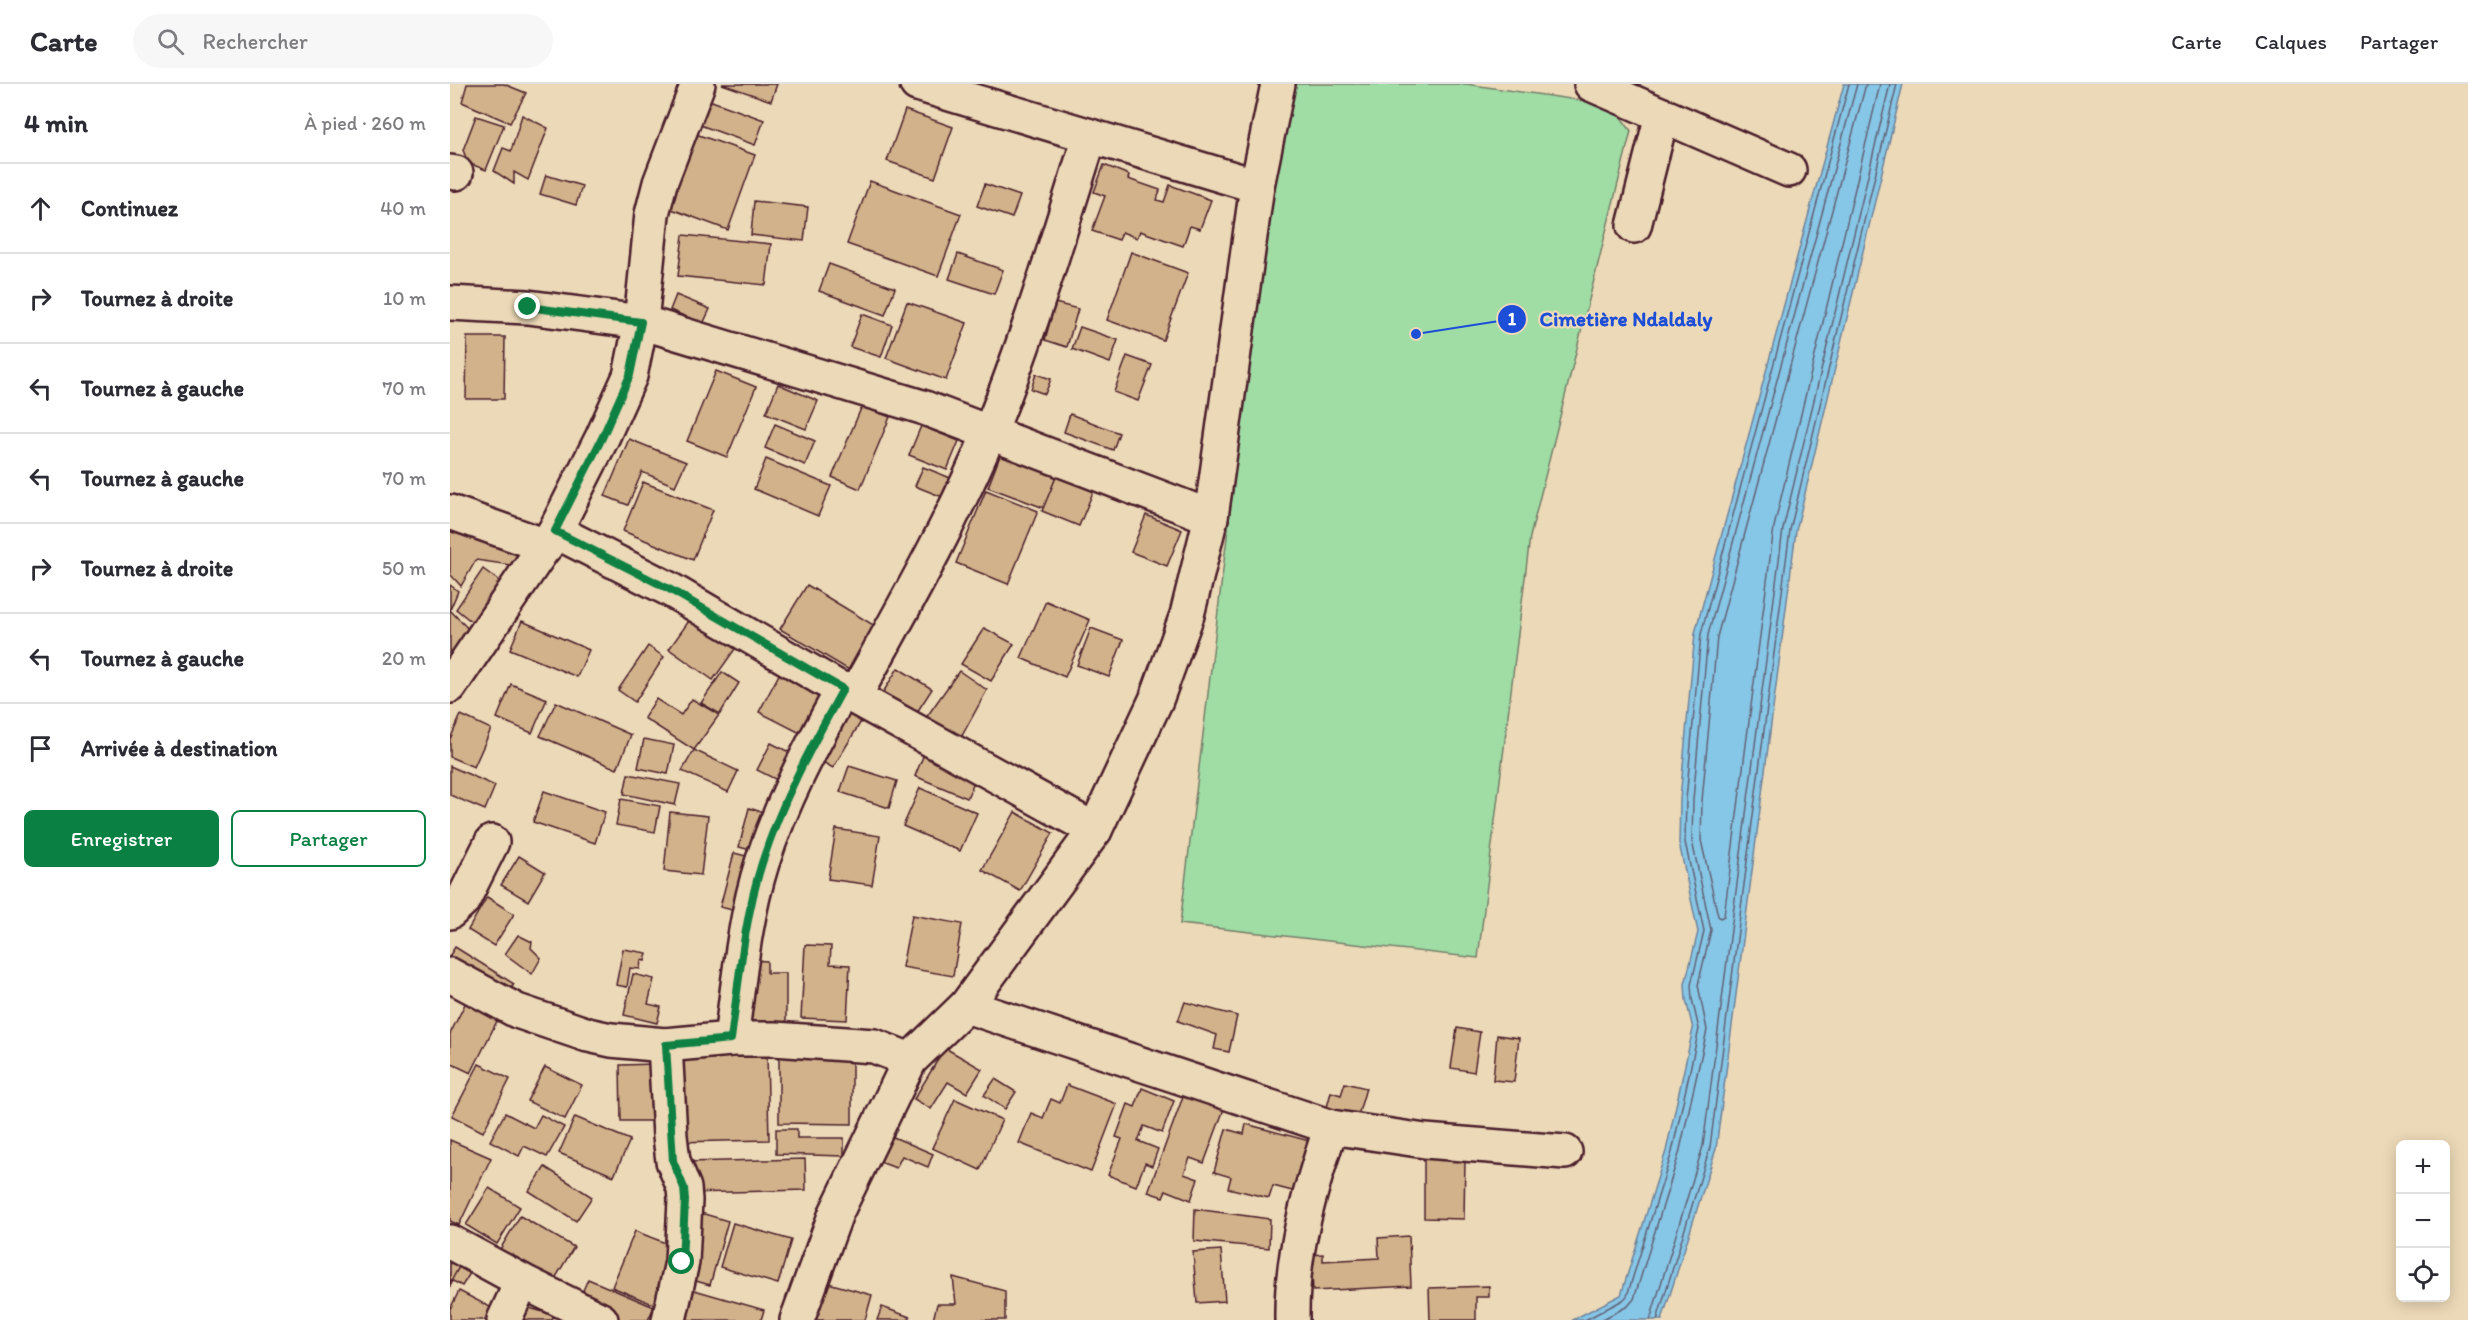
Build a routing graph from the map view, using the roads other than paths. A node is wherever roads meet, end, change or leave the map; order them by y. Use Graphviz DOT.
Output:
graph roads {
  1 [pos="698,84"];
  2 [pos="917,84"];
  3 [pos="1278,84"];
  4 [pos="1591,84"];
  5 [pos="1662,115"];
  6 [pos="1090,136"];
  7 [pos="1789,170"];
  8 [pos="1257,186"];
  9 [pos="1634,226"];
  10 [pos="450,303"];
  11 [pos="641,322"];
  12 [pos="989,433"];
  13 [pos="450,512"];
  14 [pos="1211,517"];
  15 [pos="550,538"];
  16 [pos="450,686"];
  17 [pos="848,693"];
  18 [pos="1095,830"];
  19 [pos="492,842"];
  20 [pos="450,912"];
  21 [pos="450,975"];
  22 [pos="966,1006"];
  23 [pos="731,1039"];
  24 [pos="666,1045"];
  25 [pos="910,1060"];
  26 [pos="1331,1127"];
  27 [pos="1564,1152"];
  28 [pos="450,1242"];
  29 [pos="522,1281"];
  30 [pos="504,1320"];
  31 [pos="601,1320"];
  32 [pos="669,1320"];
  33 [pos="797,1320"];
  34 [pos="1292,1320"];
  1 -- 11 [label="street"];
  2 -- 6 [label="street"];
  3 -- 8 [label="street"];
  4 -- 5 [label="street"];
  5 -- 7 [label="street"];
  5 -- 9 [label="street"];
  6 -- 8 [label="street"];
  6 -- 12 [label="street"];
  8 -- 14 [label="street"];
  10 -- 11 [label="street"];
  11 -- 12 [label="street"];
  11 -- 15 [label="street"];
  12 -- 14 [label="street"];
  12 -- 17 [label="street"];
  13 -- 15 [label="street"];
  14 -- 18 [label="street"];
  15 -- 16 [label="street"];
  15 -- 17 [label="street"];
  17 -- 18 [label="street"];
  17 -- 23 [label="street"];
  18 -- 22 [label="street"];
  19 -- 20 [label="street"];
  21 -- 24 [label="street"];
  22 -- 25 [label="street"];
  22 -- 26 [label="street"];
  23 -- 24 [label="street"];
  23 -- 25 [label="street"];
  24 -- 32 [label="street"];
  25 -- 33 [label="street"];
  26 -- 27 [label="street"];
  26 -- 34 [label="street"];
  28 -- 29 [label="street"];
  29 -- 30 [label="street"];
  29 -- 31 [label="street"];
}
